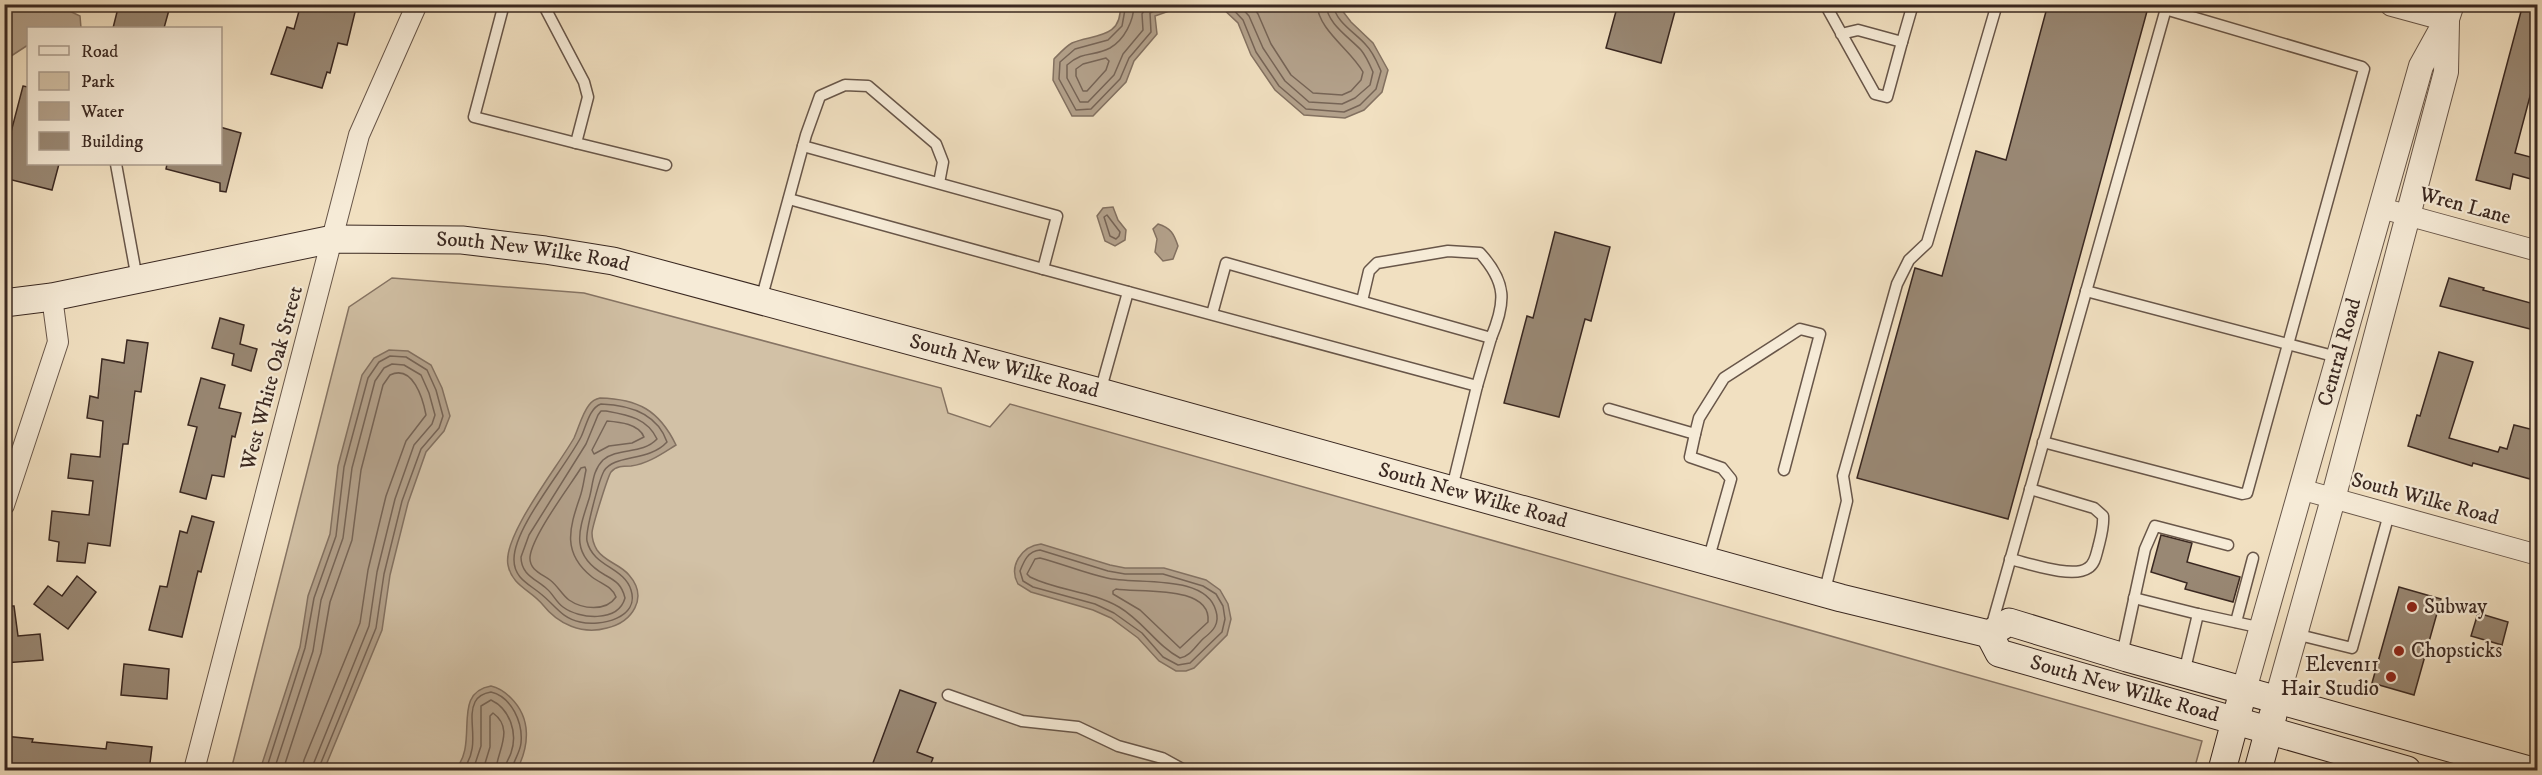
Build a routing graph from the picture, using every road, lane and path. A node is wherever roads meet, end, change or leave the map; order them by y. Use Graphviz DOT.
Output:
graph roads {
  1 [pos="417,4"];
  2 [pos="504,4"];
  3 [pos="543,4"];
  4 [pos="1825,4"];
  5 [pos="1913,4"];
  6 [pos="1997,4"];
  7 [pos="2392,4"];
  8 [pos="2166,7"];
  9 [pos="2450,12"];
  10 [pos="1841,34"];
  11 [pos="1902,42"];
  12 [pos="576,143"];
  13 [pos="803,146"];
  14 [pos="116,165"];
  15 [pos="666,165"];
  16 [pos="939,183"];
  17 [pos="789,199"];
  18 [pos="2380,208"];
  19 [pos="2407,215"];
  20 [pos="333,239"];
  21 [pos="2538,250"];
  22 [pos="1043,269"];
  23 [pos="137,279"];
  24 [pos="2086,291"];
  25 [pos="1128,292"];
  26 [pos="52,297"];
  27 [pos="761,300"];
  28 [pos="1362,301"];
  29 [pos="4,303"];
  30 [pos="1212,315"];
  31 [pos="1491,338"];
  32 [pos="2288,344"];
  33 [pos="2337,357"];
  34 [pos="1477,386"];
  35 [pos="1100,392"];
  36 [pos="1609,409"];
  37 [pos="1695,434"];
  38 [pos="2043,442"];
  39 [pos="1784,470"];
  40 [pos="2030,489"];
  41 [pos="2300,489"];
  42 [pos="1451,490"];
  43 [pos="2333,499"];
  44 [pos="4,505"];
  45 [pos="2390,514"];
  46 [pos="2228,546"];
  47 [pos="2538,555"];
  48 [pos="2253,558"];
  49 [pos="2010,559"];
  50 [pos="1708,561"];
  51 [pos="1824,594"];
  52 [pos="2134,598"];
  53 [pos="2198,614"];
  54 [pos="2236,621"];
  55 [pos="2262,628"];
  56 [pos="1989,634"];
  57 [pos="2295,634"];
  58 [pos="2122,656"];
  59 [pos="2184,674"];
  60 [pos="2244,690"];
  61 [pos="948,695"];
  62 [pos="2277,699"];
  63 [pos="2235,721"];
  64 [pos="2270,731"];
  65 [pos="195,771"];
  66 [pos="1184,771"];
  67 [pos="2222,771"];
  68 [pos="2258,771"];
  69 [pos="2406,771"];
  70 [pos="2529,771"];
  1 -- 20 [label="street, West White Oak Street"];
  2 -- 12 [label="lane"];
  3 -- 12 [label="lane"];
  4 -- 10 [label="lane"];
  5 -- 11 [label="lane"];
  6 -- 51 [label="lane"];
  7 -- 9 [label="street"];
  8 -- 24 [label="lane"];
  8 -- 32 [label="lane"];
  9 -- 18 [label="street, Central Road"];
  9 -- 19 [label="street, Central Road"];
  10 -- 11 [label="lane"];
  10 -- 11 [label="lane"];
  12 -- 15 [label="lane"];
  13 -- 16 [label="lane"];
  13 -- 16 [label="lane"];
  13 -- 17 [label="lane"];
  14 -- 23 [label="lane"];
  16 -- 22 [label="lane"];
  17 -- 22 [label="lane"];
  17 -- 27 [label="lane"];
  18 -- 19 [label="street, Wren Lane"];
  18 -- 33 [label="street, Central Road"];
  19 -- 21 [label="street, Wren Lane"];
  19 -- 43 [label="street, Central Road"];
  20 -- 23 [label="main road, South New Wilke Road"];
  20 -- 27 [label="main road, South New Wilke Road"];
  20 -- 65 [label="street, West White Oak Street"];
  22 -- 25 [label="lane"];
  23 -- 26 [label="main road, South New Wilke Road"];
  24 -- 32 [label="lane"];
  24 -- 38 [label="lane"];
  25 -- 30 [label="lane"];
  25 -- 35 [label="lane"];
  26 -- 29 [label="main road, South New Wilke Road"];
  26 -- 44 [label="street"];
  27 -- 35 [label="main road, South New Wilke Road"];
  28 -- 30 [label="lane"];
  28 -- 31 [label="lane"];
  28 -- 31 [label="lane"];
  30 -- 34 [label="lane"];
  31 -- 34 [label="lane"];
  32 -- 33 [label="lane"];
  32 -- 38 [label="lane"];
  33 -- 41 [label="street, Central Road"];
  34 -- 42 [label="lane"];
  35 -- 42 [label="main road, South New Wilke Road"];
  36 -- 37 [label="lane"];
  37 -- 39 [label="lane"];
  37 -- 50 [label="lane"];
  38 -- 40 [label="lane"];
  40 -- 49 [label="lane"];
  40 -- 49 [label="lane"];
  41 -- 43 [label="street, South Wilke Road"];
  41 -- 55 [label="street, Central Road"];
  42 -- 50 [label="main road, South New Wilke Road"];
  43 -- 45 [label="street, South Wilke Road"];
  43 -- 57 [label="street, Central Road"];
  45 -- 47 [label="street, South Wilke Road"];
  45 -- 57 [label="lane"];
  46 -- 52 [label="lane"];
  48 -- 54 [label="lane"];
  49 -- 56 [label="lane"];
  50 -- 51 [label="main road, South New Wilke Road"];
  51 -- 56 [label="main road, South New Wilke Road"];
  52 -- 53 [label="lane"];
  52 -- 58 [label="lane"];
  53 -- 54 [label="lane"];
  53 -- 59 [label="lane"];
  54 -- 55 [label="lane"];
  55 -- 60 [label="street, Central Road"];
  56 -- 58 [label="main road, South New Wilke Road"];
  56 -- 63 [label="main road, South New Wilke Road"];
  57 -- 62 [label="street, Central Road"];
  58 -- 59 [label="main road, South New Wilke Road"];
  59 -- 60 [label="main road, South New Wilke Road"];
  60 -- 62 [label="main road, South New Wilke Road"];
  60 -- 63 [label="main road"];
  61 -- 66 [label="lane"];
  62 -- 64 [label="main road"];
  62 -- 70 [label="main road, South New Wilke Road"];
  63 -- 64 [label="main road, South New Wilke Road"];
  63 -- 67 [label="main road"];
  64 -- 68 [label="main road"];
  64 -- 69 [label="main road, South New Wilke Road"];
}
